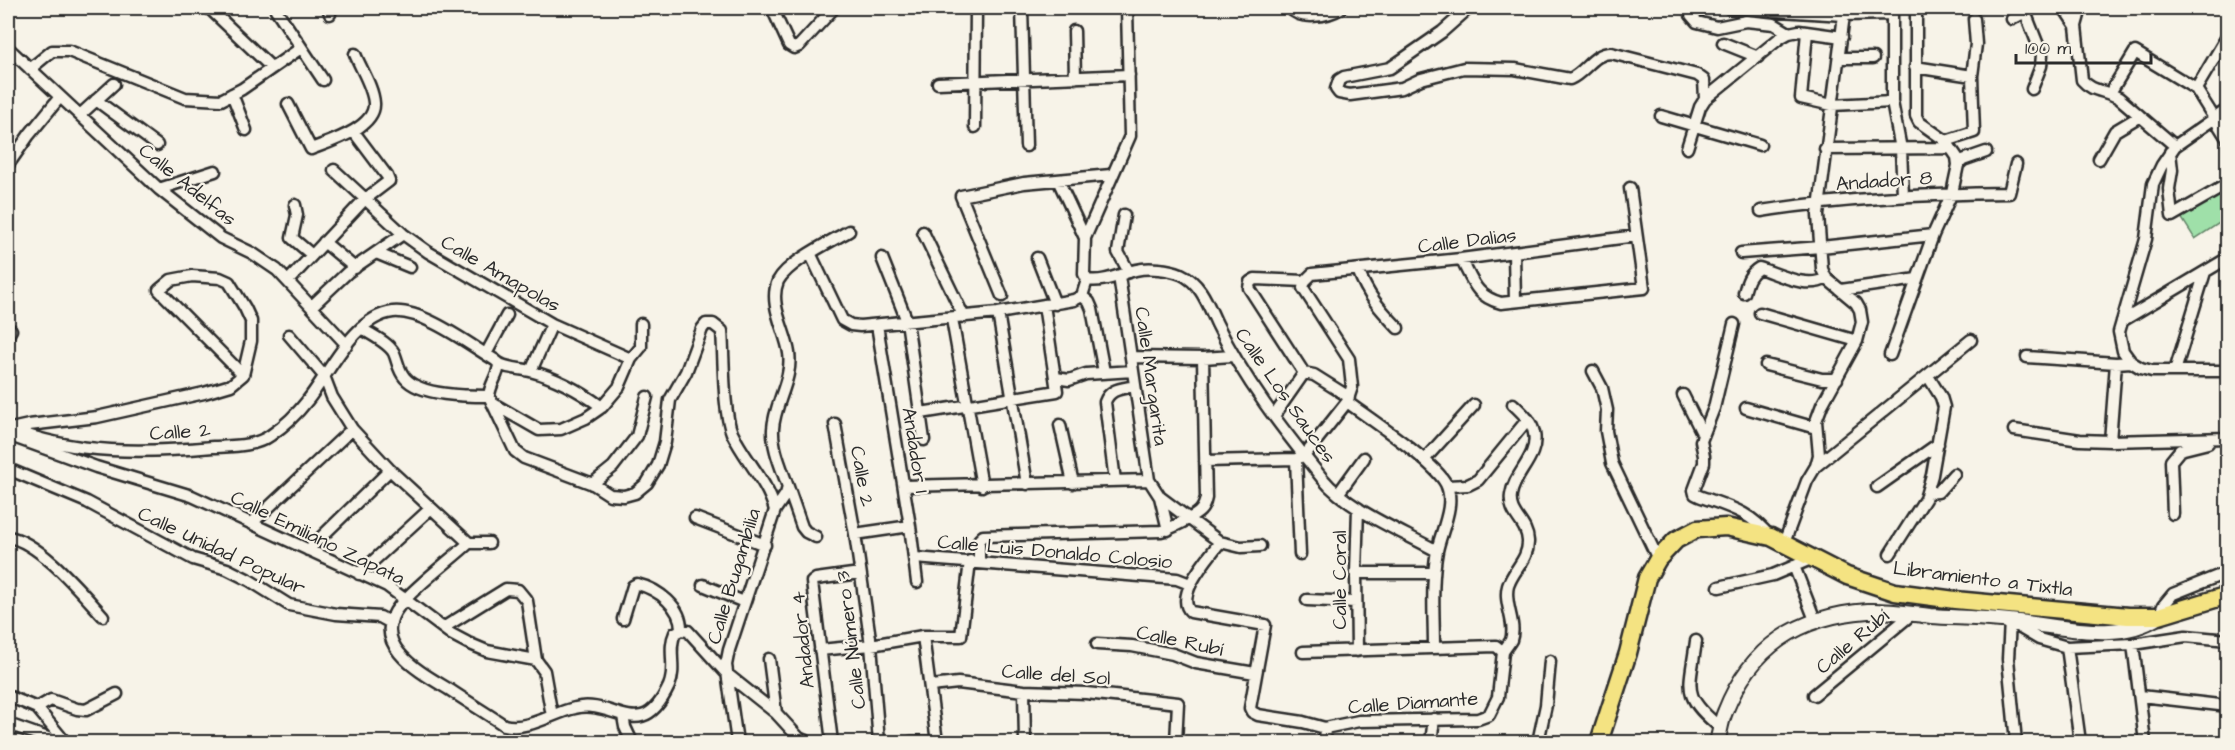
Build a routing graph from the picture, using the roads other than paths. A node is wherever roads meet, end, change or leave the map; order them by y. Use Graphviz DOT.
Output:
graph roads {
  1 [pos="209,8"];
  2 [pos="275,8"];
  3 [pos="772,8"];
  4 [pos="976,8"];
  5 [pos="1022,8"];
  6 [pos="1126,8"];
  7 [pos="1290,8"];
  8 [pos="1341,8"];
  9 [pos="1469,8"];
  10 [pos="1729,8"];
  11 [pos="1916,8"];
  12 [pos="2064,8"];
  13 [pos="2081,8"];
  14 [pos="830,9"];
  15 [pos="2029,10"];
  16 [pos="1691,15"];
  17 [pos="1844,15"];
  18 [pos="1974,19"];
  19 [pos="2012,19"];
  20 [pos="2076,26"];
  21 [pos="1074,31"];
  22 [pos="1807,32"];
  23 [pos="1789,33"];
  24 [pos="2228,34"];
  25 [pos="1842,37"];
  26 [pos="1723,43"];
  27 [pos="8,48"];
  28 [pos="301,48"];
  29 [pos="355,54"];
  30 [pos="1758,57"];
  31 [pos="1839,58"];
  32 [pos="1873,58"];
  33 [pos="1915,67"];
  34 [pos="272,68"];
  35 [pos="30,69"];
  36 [pos="1129,75"];
  37 [pos="1972,76"];
  38 [pos="1075,78"];
  39 [pos="323,80"];
  40 [pos="1023,80"];
  41 [pos="976,82"];
  42 [pos="938,83"];
  43 [pos="114,84"];
  44 [pos="2032,89"];
  45 [pos="2196,89"];
  46 [pos="2110,93"];
  47 [pos="232,94"];
  48 [pos="60,97"];
  49 [pos="1705,99"];
  50 [pos="96,100"];
  51 [pos="1892,102"];
  52 [pos="288,104"];
  53 [pos="1832,105"];
  54 [pos="2228,110"];
  55 [pos="80,115"];
  56 [pos="1661,116"];
  57 [pos="2140,116"];
  58 [pos="2213,118"];
  59 [pos="1694,125"];
  60 [pos="975,127"];
  61 [pos="246,130"];
  62 [pos="354,132"];
  63 [pos="2228,140"];
  64 [pos="157,145"];
  65 [pos="1760,145"];
  66 [pos="1948,145"];
  67 [pos="1026,146"];
  68 [pos="1687,148"];
  69 [pos="1826,149"];
  70 [pos="1901,149"];
  71 [pos="2173,149"];
  72 [pos="1986,152"];
  73 [pos="2099,159"];
  74 [pos="2016,164"];
  75 [pos="8,165"];
  76 [pos="1958,165"];
  77 [pos="334,170"];
  78 [pos="215,171"];
  79 [pos="1111,175"];
  80 [pos="1058,180"];
  81 [pos="2228,184"];
  82 [pos="1630,188"];
  83 [pos="159,189"];
  84 [pos="1952,193"];
  85 [pos="1903,195"];
  86 [pos="364,200"];
  87 [pos="1819,202"];
  88 [pos="295,205"];
  89 [pos="1761,211"];
  90 [pos="1124,215"];
  91 [pos="849,231"];
  92 [pos="923,232"];
  93 [pos="403,234"];
  94 [pos="1933,235"];
  95 [pos="1636,236"];
  96 [pos="1084,238"];
  97 [pos="324,242"];
  98 [pos="1821,247"];
  99 [pos="376,253"];
  100 [pos="810,253"];
  101 [pos="1514,253"];
  102 [pos="1741,253"];
  103 [pos="312,255"];
  104 [pos="882,258"];
  105 [pos="1037,258"];
  106 [pos="2228,258"];
  107 [pos="1461,259"];
  108 [pos="410,267"];
  109 [pos="355,268"];
  110 [pos="1358,270"];
  111 [pos="2205,272"];
  112 [pos="1124,274"];
  113 [pos="1826,278"];
  114 [pos="1917,279"];
  115 [pos="289,280"];
  116 [pos="1088,280"];
  117 [pos="1305,281"];
  118 [pos="1841,290"];
  119 [pos="1744,293"];
  120 [pos="1002,296"];
  121 [pos="1082,296"];
  122 [pos="1515,301"];
  123 [pos="1050,304"];
  124 [pos="312,306"];
  125 [pos="998,313"];
  126 [pos="1760,313"];
  127 [pos="507,315"];
  128 [pos="964,317"];
  129 [pos="952,319"];
  130 [pos="907,321"];
  131 [pos="2122,321"];
  132 [pos="552,324"];
  133 [pos="641,324"];
  134 [pos="1734,324"];
  135 [pos="877,325"];
  136 [pos="361,328"];
  137 [pos="1398,328"];
  138 [pos="289,335"];
  139 [pos="1971,340"];
  140 [pos="1857,341"];
  141 [pos="347,345"];
  142 [pos="486,354"];
  143 [pos="1890,355"];
  144 [pos="1232,356"];
  145 [pos="1131,357"];
  146 [pos="2027,357"];
  147 [pos="1203,358"];
  148 [pos="631,359"];
  149 [pos="2131,362"];
  150 [pos="2115,363"];
  151 [pos="499,365"];
  152 [pos="1766,365"];
  153 [pos="531,371"];
  154 [pos="1133,371"];
  155 [pos="1593,371"];
  156 [pos="2175,371"];
  157 [pos="2228,371"];
  158 [pos="1104,372"];
  159 [pos="1304,373"];
  160 [pos="243,375"];
  161 [pos="324,376"];
  162 [pos="1928,376"];
  163 [pos="1056,378"];
  164 [pos="1837,379"];
  165 [pos="1135,386"];
  166 [pos="1683,394"];
  167 [pos="646,397"];
  168 [pos="1012,398"];
  169 [pos="490,399"];
  170 [pos="1348,399"];
  171 [pos="967,404"];
  172 [pos="1513,404"];
  173 [pos="1474,405"];
  174 [pos="602,407"];
  175 [pos="1746,408"];
  176 [pos="921,412"];
  177 [pos="1274,416"];
  178 [pos="1528,420"];
  179 [pos="835,424"];
  180 [pos="1060,425"];
  181 [pos="1816,428"];
  182 [pos="352,429"];
  183 [pos="2014,430"];
  184 [pos="9,431"];
  185 [pos="1703,435"];
  186 [pos="2224,438"];
  187 [pos="924,440"];
  188 [pos="2110,441"];
  189 [pos="1938,444"];
  190 [pos="1301,457"];
  191 [pos="1364,458"];
  192 [pos="1424,460"];
  193 [pos="1205,461"];
  194 [pos="1816,466"];
  195 [pos="8,469"];
  196 [pos="390,470"];
  197 [pos="1954,474"];
  198 [pos="1149,480"];
  199 [pos="1115,481"];
  200 [pos="1073,483"];
  201 [pos="592,484"];
  202 [pos="1027,484"];
  203 [pos="904,486"];
  204 [pos="982,486"];
  205 [pos="1448,486"];
  206 [pos="788,487"];
  207 [pos="1876,487"];
  208 [pos="1927,493"];
  209 [pos="1338,494"];
  210 [pos="1160,497"];
  211 [pos="1358,508"];
  212 [pos="430,509"];
  213 [pos="775,510"];
  214 [pos="2173,514"];
  215 [pos="1189,517"];
  216 [pos="695,518"];
  217 [pos="252,523"];
  218 [pos="910,526"];
  219 [pos="1168,530"];
  220 [pos="855,534"];
  221 [pos="8,537"];
  222 [pos="816,537"];
  223 [pos="1777,540"];
  224 [pos="1220,542"];
  225 [pos="469,543"];
  226 [pos="489,543"];
  227 [pos="765,545"];
  228 [pos="1260,546"];
  229 [pos="308,550"];
  230 [pos="1437,551"];
  231 [pos="1300,554"];
  232 [pos="1890,554"];
  233 [pos="915,558"];
  234 [pos="1658,559"];
  235 [pos="1811,560"];
  236 [pos="975,561"];
  237 [pos="1794,567"];
  238 [pos="2228,572"];
  239 [pos="860,573"];
  240 [pos="1356,573"];
  241 [pos="1434,573"];
  242 [pos="359,574"];
  243 [pos="916,582"];
  244 [pos="1190,584"];
  245 [pos="703,585"];
  246 [pos="1719,587"];
  247 [pos="2228,595"];
  248 [pos="405,600"];
  249 [pos="1307,600"];
  250 [pos="744,602"];
  251 [pos="1356,602"];
  252 [pos="1980,602"];
  253 [pos="1912,614"];
  254 [pos="104,616"];
  255 [pos="2159,616"];
  256 [pos="623,619"];
  257 [pos="1815,620"];
  258 [pos="2010,621"];
  259 [pos="391,623"];
  260 [pos="443,628"];
  261 [pos="681,630"];
  262 [pos="923,636"];
  263 [pos="2228,640"];
  264 [pos="1696,641"];
  265 [pos="1097,644"];
  266 [pos="2133,644"];
  267 [pos="871,645"];
  268 [pos="2067,646"];
  269 [pos="1434,648"];
  270 [pos="820,650"];
  271 [pos="1357,651"];
  272 [pos="1303,652"];
  273 [pos="1503,652"];
  274 [pos="770,659"];
  275 [pos="536,660"];
  276 [pos="1550,661"];
  277 [pos="1255,673"];
  278 [pos="727,674"];
  279 [pos="931,686"];
  280 [pos="1024,691"];
  281 [pos="117,694"];
  282 [pos="1814,695"];
  283 [pos="9,696"];
  284 [pos="2140,696"];
  285 [pos="2228,706"];
  286 [pos="37,708"];
  287 [pos="776,713"];
  288 [pos="552,716"];
  289 [pos="623,716"];
  290 [pos="1434,719"];
  291 [pos="8,723"];
  292 [pos="1325,728"];
  293 [pos="1721,728"];
  294 [pos="59,742"];
  295 [pos="65,742"];
  296 [pos="632,742"];
  297 [pos="737,742"];
  298 [pos="808,742"];
  299 [pos="832,742"];
  300 [pos="879,742"];
  301 [pos="911,742"];
  302 [pos="940,742"];
  303 [pos="1025,742"];
  304 [pos="1176,742"];
  305 [pos="1324,742"];
  306 [pos="1431,742"];
  307 [pos="1538,742"];
  308 [pos="1599,742"];
  309 [pos="1717,742"];
  310 [pos="2016,742"];
  311 [pos="2080,742"];
  312 [pos="2145,742"];
  1 -- 34 [label="street"];
  2 -- 28 [label="street"];
  3 -- 14 [label="street"];
  4 -- 41 [label="street"];
  5 -- 40 [label="street"];
  6 -- 36 [label="street"];
  7 -- 8 [label="street"];
  9 -- 49 [label="street"];
  10 -- 17 [label="street"];
  11 -- 33 [label="street"];
  12 -- 20 [label="street"];
  13 -- 20 [label="street"];
  15 -- 19 [label="street"];
  15 -- 44 [label="street"];
  16 -- 23 [label="street"];
  17 -- 25 [label="street"];
  17 -- 51 [label="street"];
  18 -- 37 [label="street"];
  20 -- 46 [label="street"];
  21 -- 38 [label="street"];
  22 -- 23 [label="street"];
  22 -- 25 [label="street"];
  22 -- 53 [label="street"];
  23 -- 30 [label="street"];
  24 -- 45 [label="street"];
  25 -- 31 [label="street"];
  26 -- 30 [label="street"];
  27 -- 35 [label="street, Calle Adelfas"];
  28 -- 34 [label="street"];
  28 -- 39 [label="street"];
  29 -- 62 [label="street"];
  30 -- 49 [label="street"];
  31 -- 32 [label="street"];
  31 -- 53 [label="street"];
  33 -- 37 [label="street"];
  33 -- 66 [label="street"];
  34 -- 47 [label="street"];
  35 -- 47 [label="street"];
  35 -- 48 [label="street, Calle Adelfas"];
  36 -- 38 [label="street"];
  36 -- 79 [label="street"];
  37 -- 66 [label="street"];
  38 -- 40 [label="street"];
  40 -- 41 [label="street"];
  40 -- 67 [label="street"];
  41 -- 42 [label="street"];
  41 -- 60 [label="street"];
  43 -- 50 [label="street"];
  45 -- 46 [label="street"];
  45 -- 58 [label="street"];
  46 -- 57 [label="street"];
  47 -- 61 [label="street"];
  48 -- 55 [label="street, Calle Adelfas"];
  48 -- 75 [label="street"];
  49 -- 59 [label="street"];
  50 -- 55 [label="street"];
  50 -- 64 [label="street"];
  51 -- 53 [label="street"];
  51 -- 70 [label="street"];
  52 -- 62 [label="street"];
  53 -- 69 [label="street"];
  54 -- 58 [label="street"];
  55 -- 83 [label="street, Calle Adelfas"];
  56 -- 59 [label="street"];
  57 -- 71 [label="street"];
  57 -- 73 [label="street"];
  58 -- 63 [label="street"];
  58 -- 71 [label="street"];
  59 -- 65 [label="street"];
  59 -- 68 [label="street"];
  62 -- 86 [label="street"];
  66 -- 70 [label="street"];
  66 -- 76 [label="street"];
  69 -- 70 [label="street"];
  69 -- 87 [label="street"];
  70 -- 85 [label="street"];
  71 -- 81 [label="street"];
  71 -- 131 [label="street"];
  72 -- 76 [label="street"];
  74 -- 84 [label="street, Andador 8"];
  76 -- 84 [label="street"];
  77 -- 86 [label="street"];
  78 -- 83 [label="street"];
  79 -- 80 [label="street"];
  79 -- 96 [label="street"];
  80 -- 96 [label="street"];
  80 -- 120 [label="street"];
  82 -- 95 [label="street"];
  83 -- 115 [label="street, Calle Adelfas"];
  84 -- 85 [label="street, Andador 8"];
  84 -- 94 [label="street"];
  85 -- 87 [label="street, Andador 8"];
  86 -- 93 [label="street, Calle Amapolas"];
  86 -- 97 [label="street"];
  87 -- 89 [label="street, Andador 8"];
  87 -- 98 [label="street"];
  88 -- 103 [label="street"];
  90 -- 112 [label="street, Calle Margarita"];
  91 -- 100 [label="street"];
  92 -- 128 [label="street"];
  93 -- 99 [label="street"];
  93 -- 132 [label="street, Calle Amapolas"];
  94 -- 98 [label="street"];
  94 -- 114 [label="street"];
  95 -- 101 [label="street, Calle Dalias"];
  95 -- 122 [label="street"];
  96 -- 116 [label="street"];
  97 -- 103 [label="street"];
  97 -- 109 [label="street"];
  98 -- 102 [label="street"];
  98 -- 113 [label="street"];
  99 -- 108 [label="street"];
  99 -- 109 [label="street"];
  100 -- 135 [label="street"];
  100 -- 206 [label="street"];
  101 -- 107 [label="street, Calle Dalias"];
  101 -- 122 [label="street"];
  103 -- 115 [label="street"];
  104 -- 130 [label="street"];
  105 -- 123 [label="street"];
  106 -- 111 [label="street"];
  107 -- 110 [label="street, Calle Dalias"];
  107 -- 122 [label="street"];
  109 -- 124 [label="street"];
  110 -- 117 [label="street, Calle Dalias"];
  110 -- 137 [label="street"];
  111 -- 131 [label="street"];
  111 -- 156 [label="street"];
  112 -- 116 [label="street, Calle Los Sauces"];
  112 -- 144 [label="street, Calle Los Sauces"];
  112 -- 145 [label="street, Calle Margarita"];
  113 -- 118 [label="street"];
  113 -- 119 [label="street"];
  114 -- 118 [label="street"];
  114 -- 143 [label="street"];
  115 -- 124 [label="street, Calle Adelfas"];
  116 -- 121 [label="street"];
  117 -- 159 [label="street"];
  117 -- 170 [label="street"];
  118 -- 140 [label="street"];
  121 -- 123 [label="street"];
  121 -- 158 [label="street"];
  123 -- 125 [label="street"];
  123 -- 163 [label="street"];
  124 -- 141 [label="street, Calle Adelfas"];
  125 -- 128 [label="street"];
  125 -- 168 [label="street"];
  126 -- 140 [label="street"];
  127 -- 142 [label="street"];
  128 -- 129 [label="street"];
  129 -- 130 [label="street"];
  129 -- 171 [label="street"];
  130 -- 135 [label="street"];
  130 -- 176 [label="street"];
  131 -- 149 [label="street"];
  132 -- 148 [label="street, Calle Amapolas"];
  132 -- 153 [label="street"];
  133 -- 148 [label="street"];
  134 -- 185 [label="street"];
  135 -- 203 [label="street, Andador 1"];
  136 -- 141 [label="street, Calle 2"];
  136 -- 142 [label="street"];
  136 -- 169 [label="street"];
  138 -- 161 [label="street"];
  139 -- 162 [label="street"];
  140 -- 164 [label="street"];
  141 -- 161 [label="street, Calle 2"];
  142 -- 151 [label="street"];
  144 -- 147 [label="street"];
  144 -- 177 [label="street, Calle Los Sauces"];
  145 -- 147 [label="street"];
  145 -- 154 [label="street, Calle Margarita"];
  146 -- 150 [label="street"];
  147 -- 193 [label="street"];
  148 -- 174 [label="street"];
  149 -- 150 [label="street"];
  149 -- 156 [label="street"];
  150 -- 188 [label="street"];
  151 -- 153 [label="street"];
  151 -- 169 [label="street"];
  152 -- 164 [label="street"];
  153 -- 174 [label="street"];
  154 -- 158 [label="street"];
  154 -- 165 [label="street, Calle Margarita"];
  155 -- 234 [label="street"];
  156 -- 157 [label="street"];
  158 -- 163 [label="street"];
  159 -- 170 [label="street"];
  159 -- 177 [label="street"];
  160 -- 160 [label="street"];
  160 -- 184 [label="street"];
  161 -- 182 [label="street"];
  161 -- 184 [label="street, Calle 2"];
  162 -- 189 [label="street"];
  162 -- 194 [label="street"];
  163 -- 168 [label="street"];
  164 -- 181 [label="street"];
  165 -- 198 [label="street, Calle Margarita"];
  165 -- 199 [label="street"];
  166 -- 185 [label="street"];
  167 -- 201 [label="street"];
  168 -- 171 [label="street"];
  168 -- 202 [label="street"];
  169 -- 174 [label="street"];
  169 -- 201 [label="street"];
  170 -- 190 [label="street"];
  170 -- 192 [label="street"];
  171 -- 176 [label="street"];
  171 -- 204 [label="street"];
  172 -- 178 [label="street"];
  173 -- 192 [label="street"];
  175 -- 181 [label="street"];
  176 -- 187 [label="street"];
  177 -- 190 [label="street, Calle Los Sauces"];
  178 -- 205 [label="street"];
  178 -- 273 [label="street"];
  179 -- 220 [label="street, Calle 2"];
  180 -- 200 [label="street"];
  181 -- 194 [label="street"];
  182 -- 196 [label="street"];
  182 -- 217 [label="street"];
  183 -- 188 [label="street"];
  184 -- 217 [label="street, Calle Emiliano Zapata"];
  185 -- 223 [label="street"];
  186 -- 188 [label="street"];
  186 -- 214 [label="street"];
  189 -- 207 [label="street"];
  189 -- 208 [label="street"];
  190 -- 193 [label="street"];
  190 -- 209 [label="street, Calle Los Sauces"];
  190 -- 231 [label="street"];
  191 -- 209 [label="street"];
  192 -- 205 [label="street"];
  193 -- 215 [label="street"];
  194 -- 223 [label="street"];
  195 -- 259 [label="street, Calle Unidad Popular"];
  196 -- 212 [label="street"];
  196 -- 229 [label="street"];
  197 -- 208 [label="street"];
  198 -- 199 [label="street"];
  198 -- 210 [label="street"];
  199 -- 200 [label="street"];
  200 -- 202 [label="street"];
  201 -- 213 [label="street, Calle Bugambilia"];
  202 -- 204 [label="street"];
  203 -- 204 [label="street"];
  203 -- 218 [label="street, Andador 1"];
  205 -- 230 [label="street"];
  206 -- 213 [label="street"];
  206 -- 222 [label="street"];
  208 -- 232 [label="street"];
  209 -- 211 [label="street, Calle Los Sauces"];
  210 -- 215 [label="street"];
  210 -- 219 [label="street"];
  211 -- 230 [label="street, Calle Los Sauces"];
  211 -- 240 [label="street, Calle Coral"];
  212 -- 225 [label="street"];
  212 -- 242 [label="street"];
  213 -- 227 [label="street, Calle Bugambilia"];
  215 -- 219 [label="street"];
  215 -- 224 [label="street"];
  216 -- 227 [label="street"];
  217 -- 229 [label="street, Calle Emiliano Zapata"];
  218 -- 220 [label="street"];
  218 -- 233 [label="street, Andador 1"];
  219 -- 236 [label="street"];
  220 -- 239 [label="street, Calle Número 3"];
  221 -- 254 [label="street"];
  223 -- 234 [label="main road, Libramiento a Tixtla"];
  223 -- 235 [label="main road, Libramiento a Tixtla"];
  224 -- 228 [label="street"];
  224 -- 244 [label="street"];
  225 -- 226 [label="street"];
  225 -- 248 [label="street"];
  227 -- 250 [label="street, Calle Bugambilia"];
  229 -- 242 [label="street, Calle Emiliano Zapata"];
  230 -- 241 [label="street"];
  233 -- 236 [label="street, Calle Luis Donaldo Colosio"];
  233 -- 243 [label="street, Andador 1"];
  234 -- 308 [label="main road, Libramiento a Tixtla"];
  235 -- 237 [label="street"];
  235 -- 252 [label="main road, Libramiento a Tixtla"];
  236 -- 244 [label="street, Calle Luis Donaldo Colosio"];
  236 -- 262 [label="street"];
  237 -- 246 [label="street"];
  237 -- 257 [label="street"];
  238 -- 255 [label="street"];
  239 -- 267 [label="street, Calle Número 3"];
  239 -- 270 [label="street, Andador 4"];
  240 -- 241 [label="street"];
  240 -- 251 [label="street, Calle Coral"];
  241 -- 269 [label="street"];
  242 -- 248 [label="street, Calle Emiliano Zapata"];
  244 -- 277 [label="street"];
  245 -- 250 [label="street"];
  247 -- 255 [label="main road, Libramiento a Tixtla"];
  248 -- 259 [label="street"];
  248 -- 260 [label="street, Calle Emiliano Zapata"];
  249 -- 251 [label="street"];
  250 -- 278 [label="street, Calle Bugambilia"];
  251 -- 271 [label="street, Calle Coral"];
  252 -- 255 [label="main road, Libramiento a Tixtla"];
  252 -- 258 [label="street"];
  253 -- 257 [label="street"];
  253 -- 258 [label="street"];
  253 -- 282 [label="street, Calle Rubí"];
  255 -- 258 [label="street"];
  256 -- 261 [label="street"];
  257 -- 293 [label="street"];
  258 -- 268 [label="street"];
  258 -- 310 [label="street"];
  259 -- 288 [label="street"];
  260 -- 275 [label="street, Calle Emiliano Zapata"];
  260 -- 275 [label="street"];
  261 -- 278 [label="street"];
  261 -- 289 [label="street"];
  262 -- 267 [label="street"];
  262 -- 279 [label="street"];
  263 -- 266 [label="street"];
  264 -- 293 [label="street"];
  265 -- 277 [label="street, Calle Rubí"];
  266 -- 268 [label="street"];
  266 -- 284 [label="street"];
  267 -- 270 [label="street"];
  267 -- 300 [label="street, Calle Número 3"];
  268 -- 311 [label="street"];
  269 -- 271 [label="street"];
  269 -- 273 [label="street"];
  270 -- 299 [label="street, Andador 4"];
  271 -- 272 [label="street"];
  273 -- 290 [label="street, Calle Diamante"];
  274 -- 287 [label="street"];
  275 -- 288 [label="street"];
  276 -- 307 [label="street"];
  277 -- 292 [label="street"];
  278 -- 287 [label="street"];
  278 -- 297 [label="street, Calle Bugambilia"];
  279 -- 280 [label="street, Calle del Sol"];
  279 -- 302 [label="street"];
  280 -- 303 [label="street"];
  280 -- 304 [label="street, Calle del Sol"];
  281 -- 286 [label="street"];
  283 -- 286 [label="street"];
  284 -- 285 [label="street"];
  284 -- 312 [label="street"];
  286 -- 295 [label="street"];
  287 -- 298 [label="street"];
  288 -- 289 [label="street"];
  289 -- 296 [label="street"];
  290 -- 292 [label="street, Calle Diamante"];
  290 -- 306 [label="street"];
  291 -- 294 [label="street"];
  292 -- 305 [label="street, Calle Diamante"];
  293 -- 309 [label="street"];
  301 -- 302 [label="street"];
}
